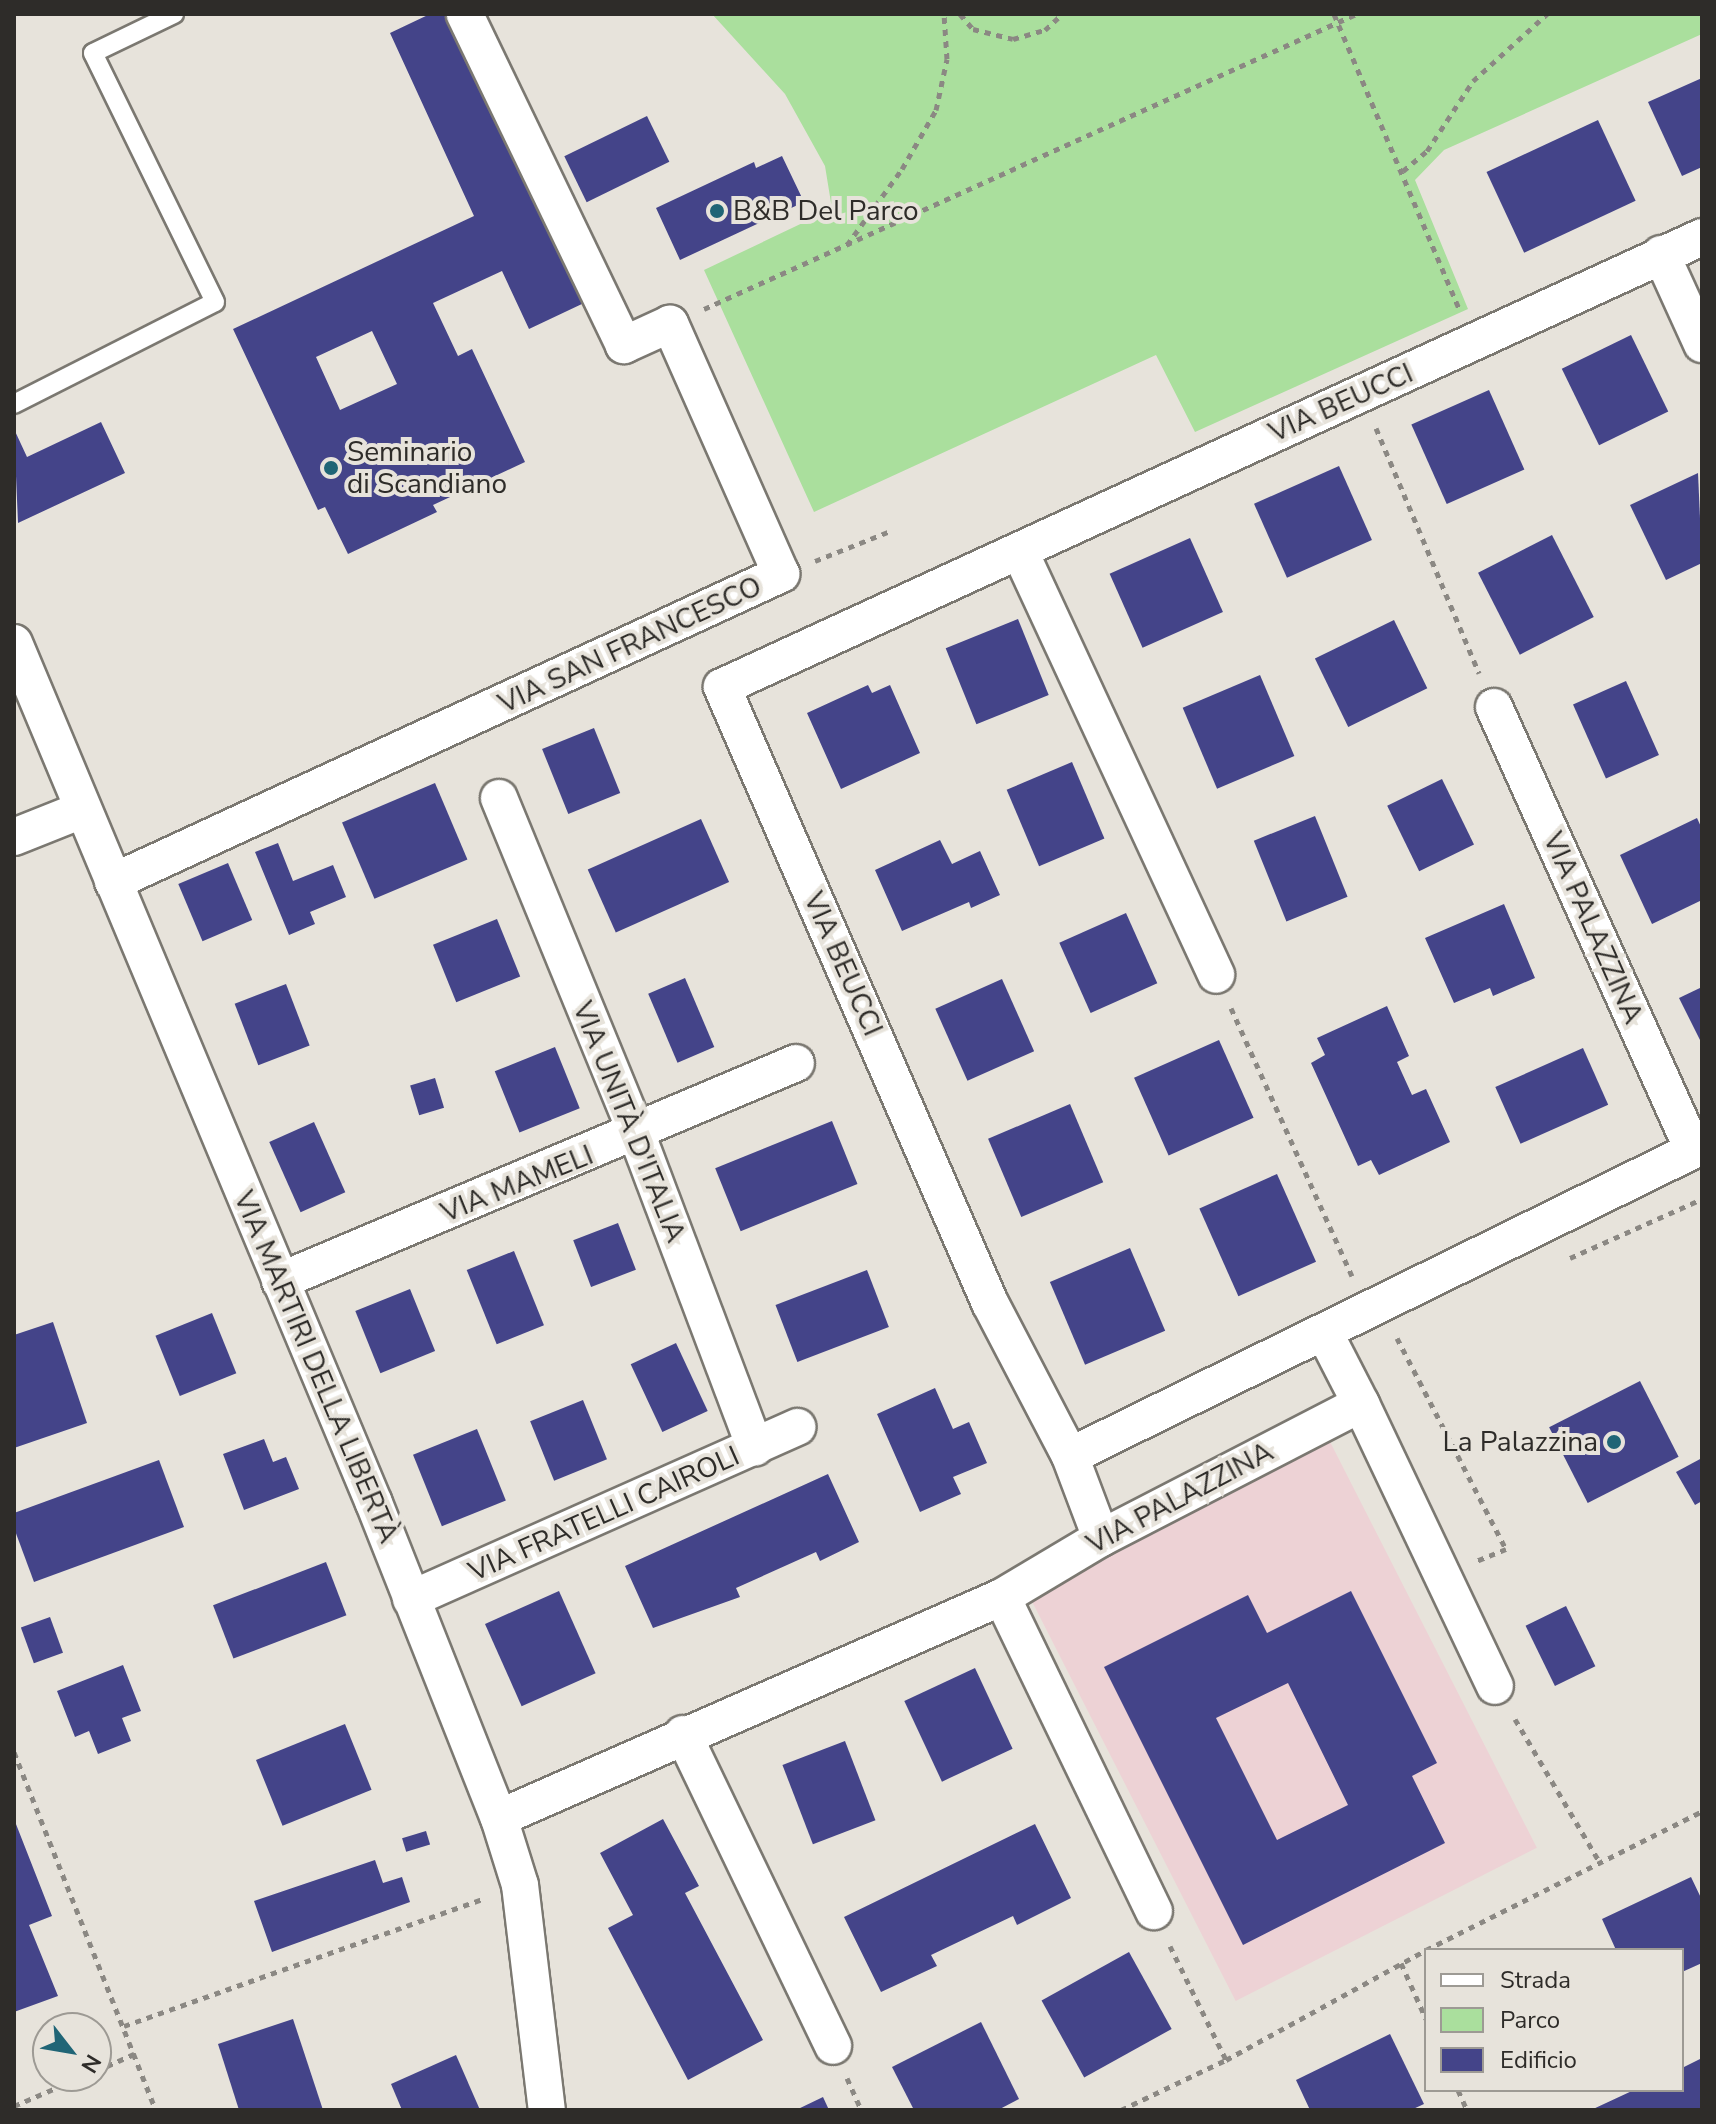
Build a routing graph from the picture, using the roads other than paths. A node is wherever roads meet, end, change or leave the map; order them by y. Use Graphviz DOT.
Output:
graph roads {
  1 [pos="174,14"];
  2 [pos="465,14"];
  3 [pos="1702,237"];
  4 [pos="1661,254"];
  5 [pos="1702,344"];
  6 [pos="14,404"];
  7 [pos="1020,552"];
  8 [pos="14,643"];
  9 [pos="1494,707"];
  10 [pos="499,798"];
  11 [pos="82,810"];
  12 [pos="14,837"];
  13 [pos="113,882"];
  14 [pos="1216,975"];
  15 [pos="796,1063"];
  16 [pos="637,1135"];
  17 [pos="1698,1148"];
  18 [pos="280,1281"];
  19 [pos="1324,1332"];
  20 [pos="1361,1404"];
  21 [pos="797,1427"];
  22 [pos="755,1447"];
  23 [pos="1070,1456"];
  24 [pos="1101,1538"];
  25 [pos="1002,1597"];
  26 [pos="411,1599"];
  27 [pos="1495,1686"];
  28 [pos="683,1734"];
  29 [pos="499,1818"];
  30 [pos="1154,1911"];
  31 [pos="833,2046"];
  32 [pos="547,2110"];
  1 -- 6 [label="lane"];
  2 -- 13 [label="street, VIA SAN FRANCESCO"];
  3 -- 4 [label="street, VIA BEUCCI"];
  4 -- 5 [label="street"];
  4 -- 7 [label="street, VIA BEUCCI"];
  7 -- 14 [label="street"];
  7 -- 23 [label="street, VIA BEUCCI"];
  8 -- 11 [label="street, VIA MARTIRI DELLA LIBERTÀ"];
  9 -- 17 [label="street, VIA PALAZZINA"];
  10 -- 16 [label="street, VIA UNITÀ D'ITALIA"];
  11 -- 12 [label="street"];
  11 -- 13 [label="street, VIA MARTIRI DELLA LIBERTÀ"];
  13 -- 18 [label="street, VIA MARTIRI DELLA LIBERTÀ"];
  15 -- 16 [label="street, VIA MAMELI"];
  16 -- 18 [label="street, VIA MAMELI"];
  16 -- 22 [label="street, VIA UNITÀ D'ITALIA"];
  17 -- 19 [label="street, VIA PALAZZINA"];
  18 -- 26 [label="street, VIA MARTIRI DELLA LIBERTÀ"];
  19 -- 20 [label="street"];
  19 -- 23 [label="street, VIA PALAZZINA"];
  20 -- 24 [label="street, VIA PALAZZINA"];
  20 -- 27 [label="street"];
  21 -- 22 [label="street, VIA FRATELLI CAIROLI"];
  22 -- 26 [label="street, VIA FRATELLI CAIROLI"];
  23 -- 24 [label="street, VIA BEUCCI"];
  24 -- 25 [label="street, VIA PALAZZINA"];
  25 -- 28 [label="street, VIA PALAZZINA"];
  25 -- 30 [label="street"];
  26 -- 29 [label="street, VIA MARTIRI DELLA LIBERTÀ"];
  28 -- 29 [label="street, VIA PALAZZINA"];
  28 -- 31 [label="street"];
  29 -- 32 [label="street, VIA MARTIRI DELLA LIBERTÀ"];
}
